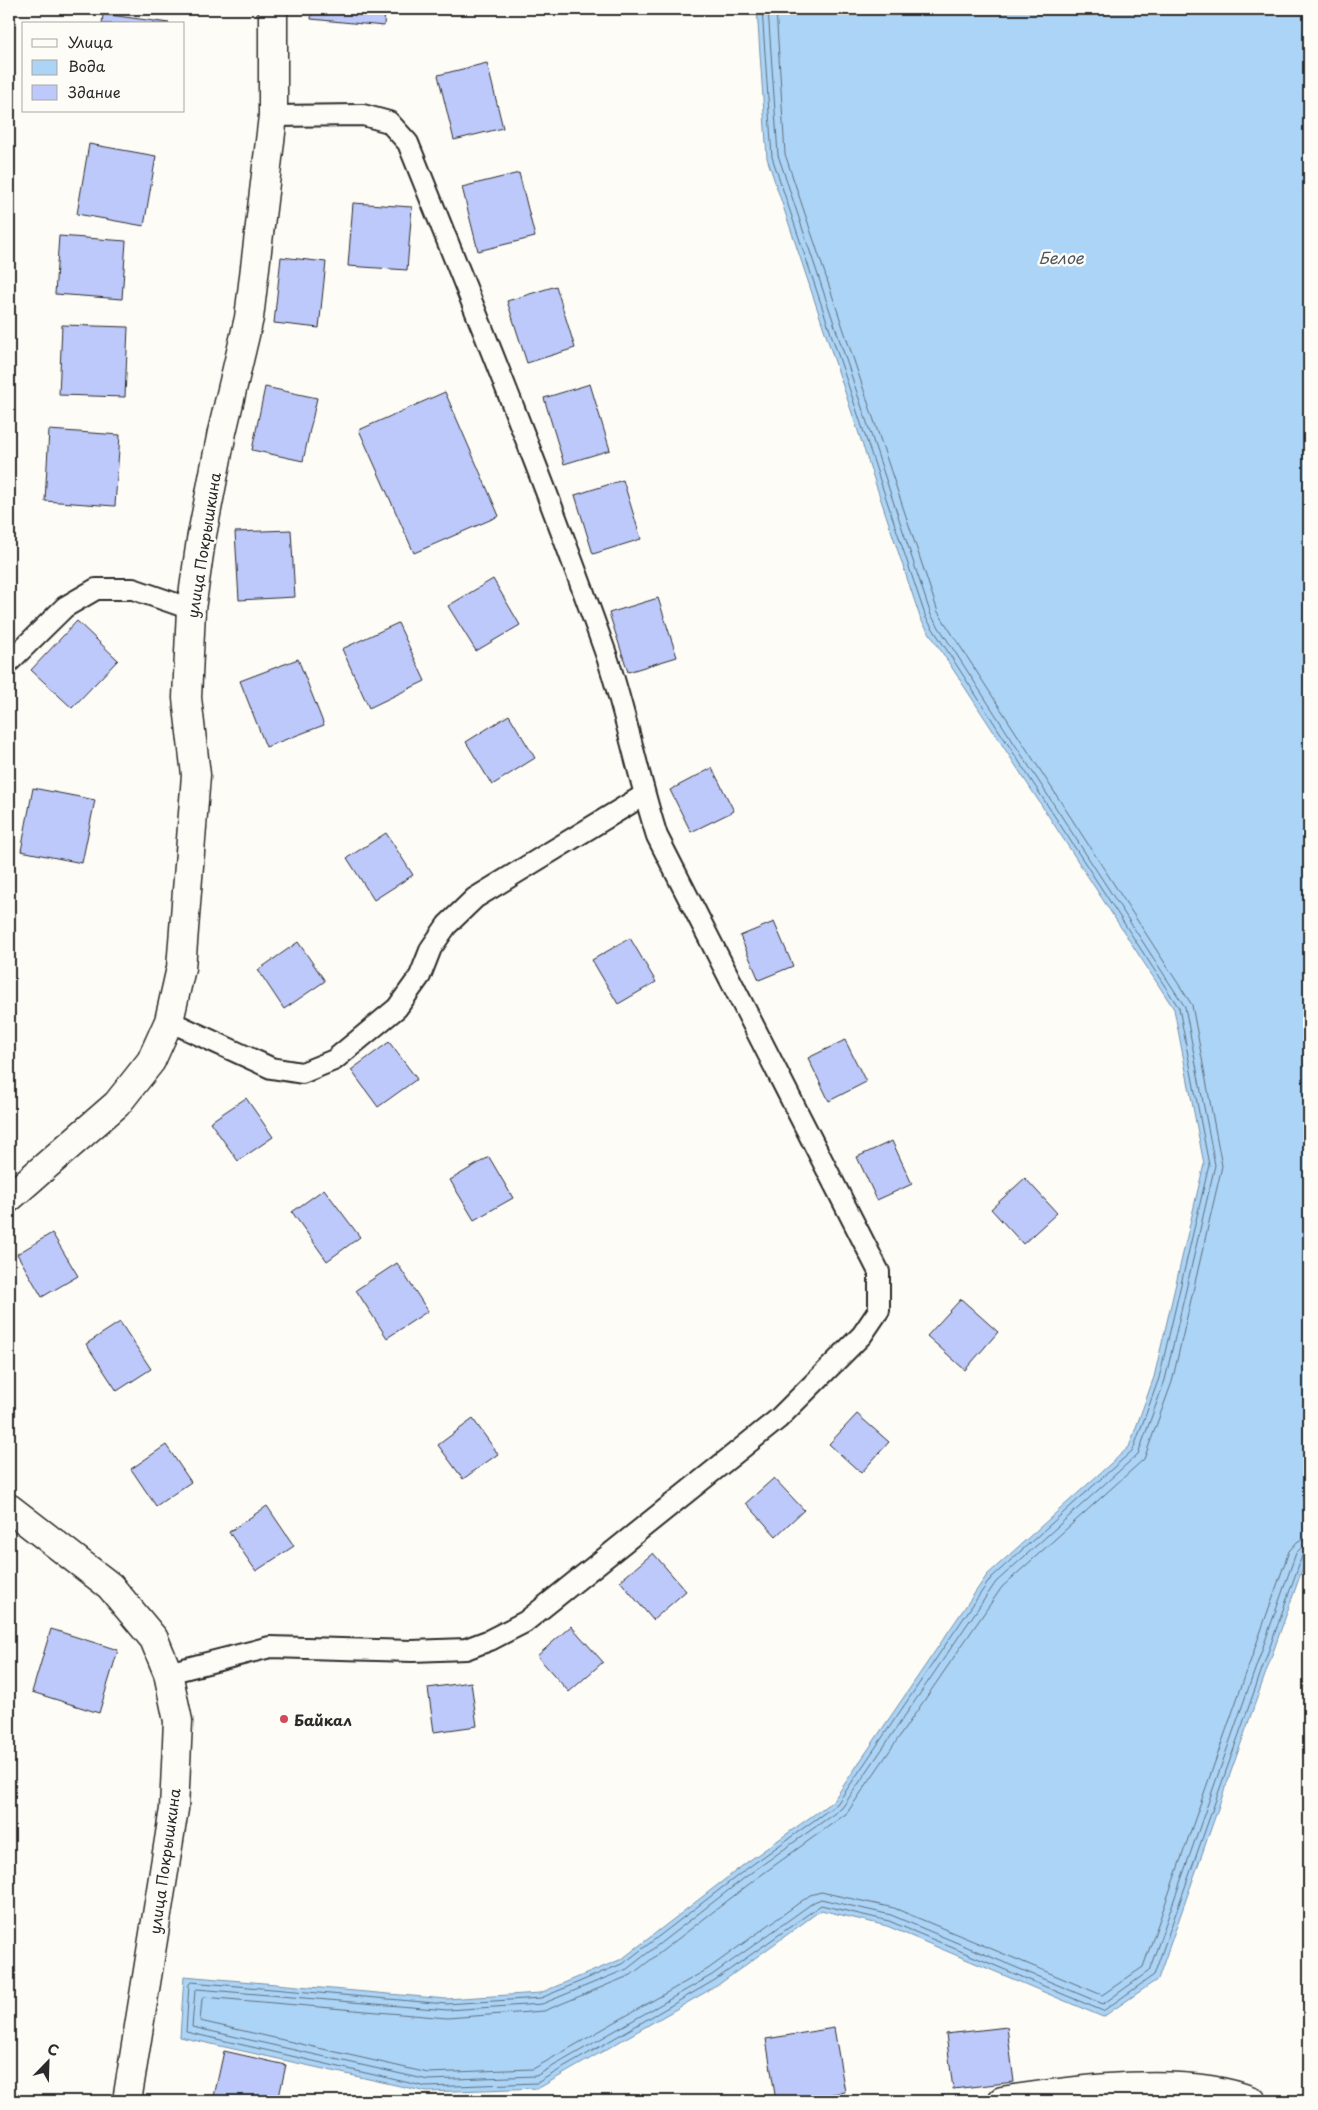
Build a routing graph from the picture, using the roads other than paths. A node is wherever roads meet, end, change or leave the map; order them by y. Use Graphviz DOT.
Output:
graph roads {
  1 [pos="273,9"];
  2 [pos="273,116"];
  3 [pos="191,610"];
  4 [pos="9,662"];
  5 [pos="644,795"];
  6 [pos="169,1021"];
  7 [pos="9,1198"];
  8 [pos="9,1508"];
  9 [pos="168,1673"];
  10 [pos="126,2101"];
  11 [pos="1002,2101"];
  12 [pos="1252,2101"];
  1 -- 2 [label="street, улица Покрышкина"];
  2 -- 3 [label="street, улица Покрышкина"];
  2 -- 5 [label="lane"];
  3 -- 4 [label="lane"];
  3 -- 6 [label="street, улица Покрышкина"];
  5 -- 6 [label="lane"];
  5 -- 9 [label="lane"];
  6 -- 7 [label="street, улица Покрышкина"];
  8 -- 9 [label="street, улица Покрышкина"];
  9 -- 10 [label="street, улица Покрышкина"];
  11 -- 12 [label="street"];
}
